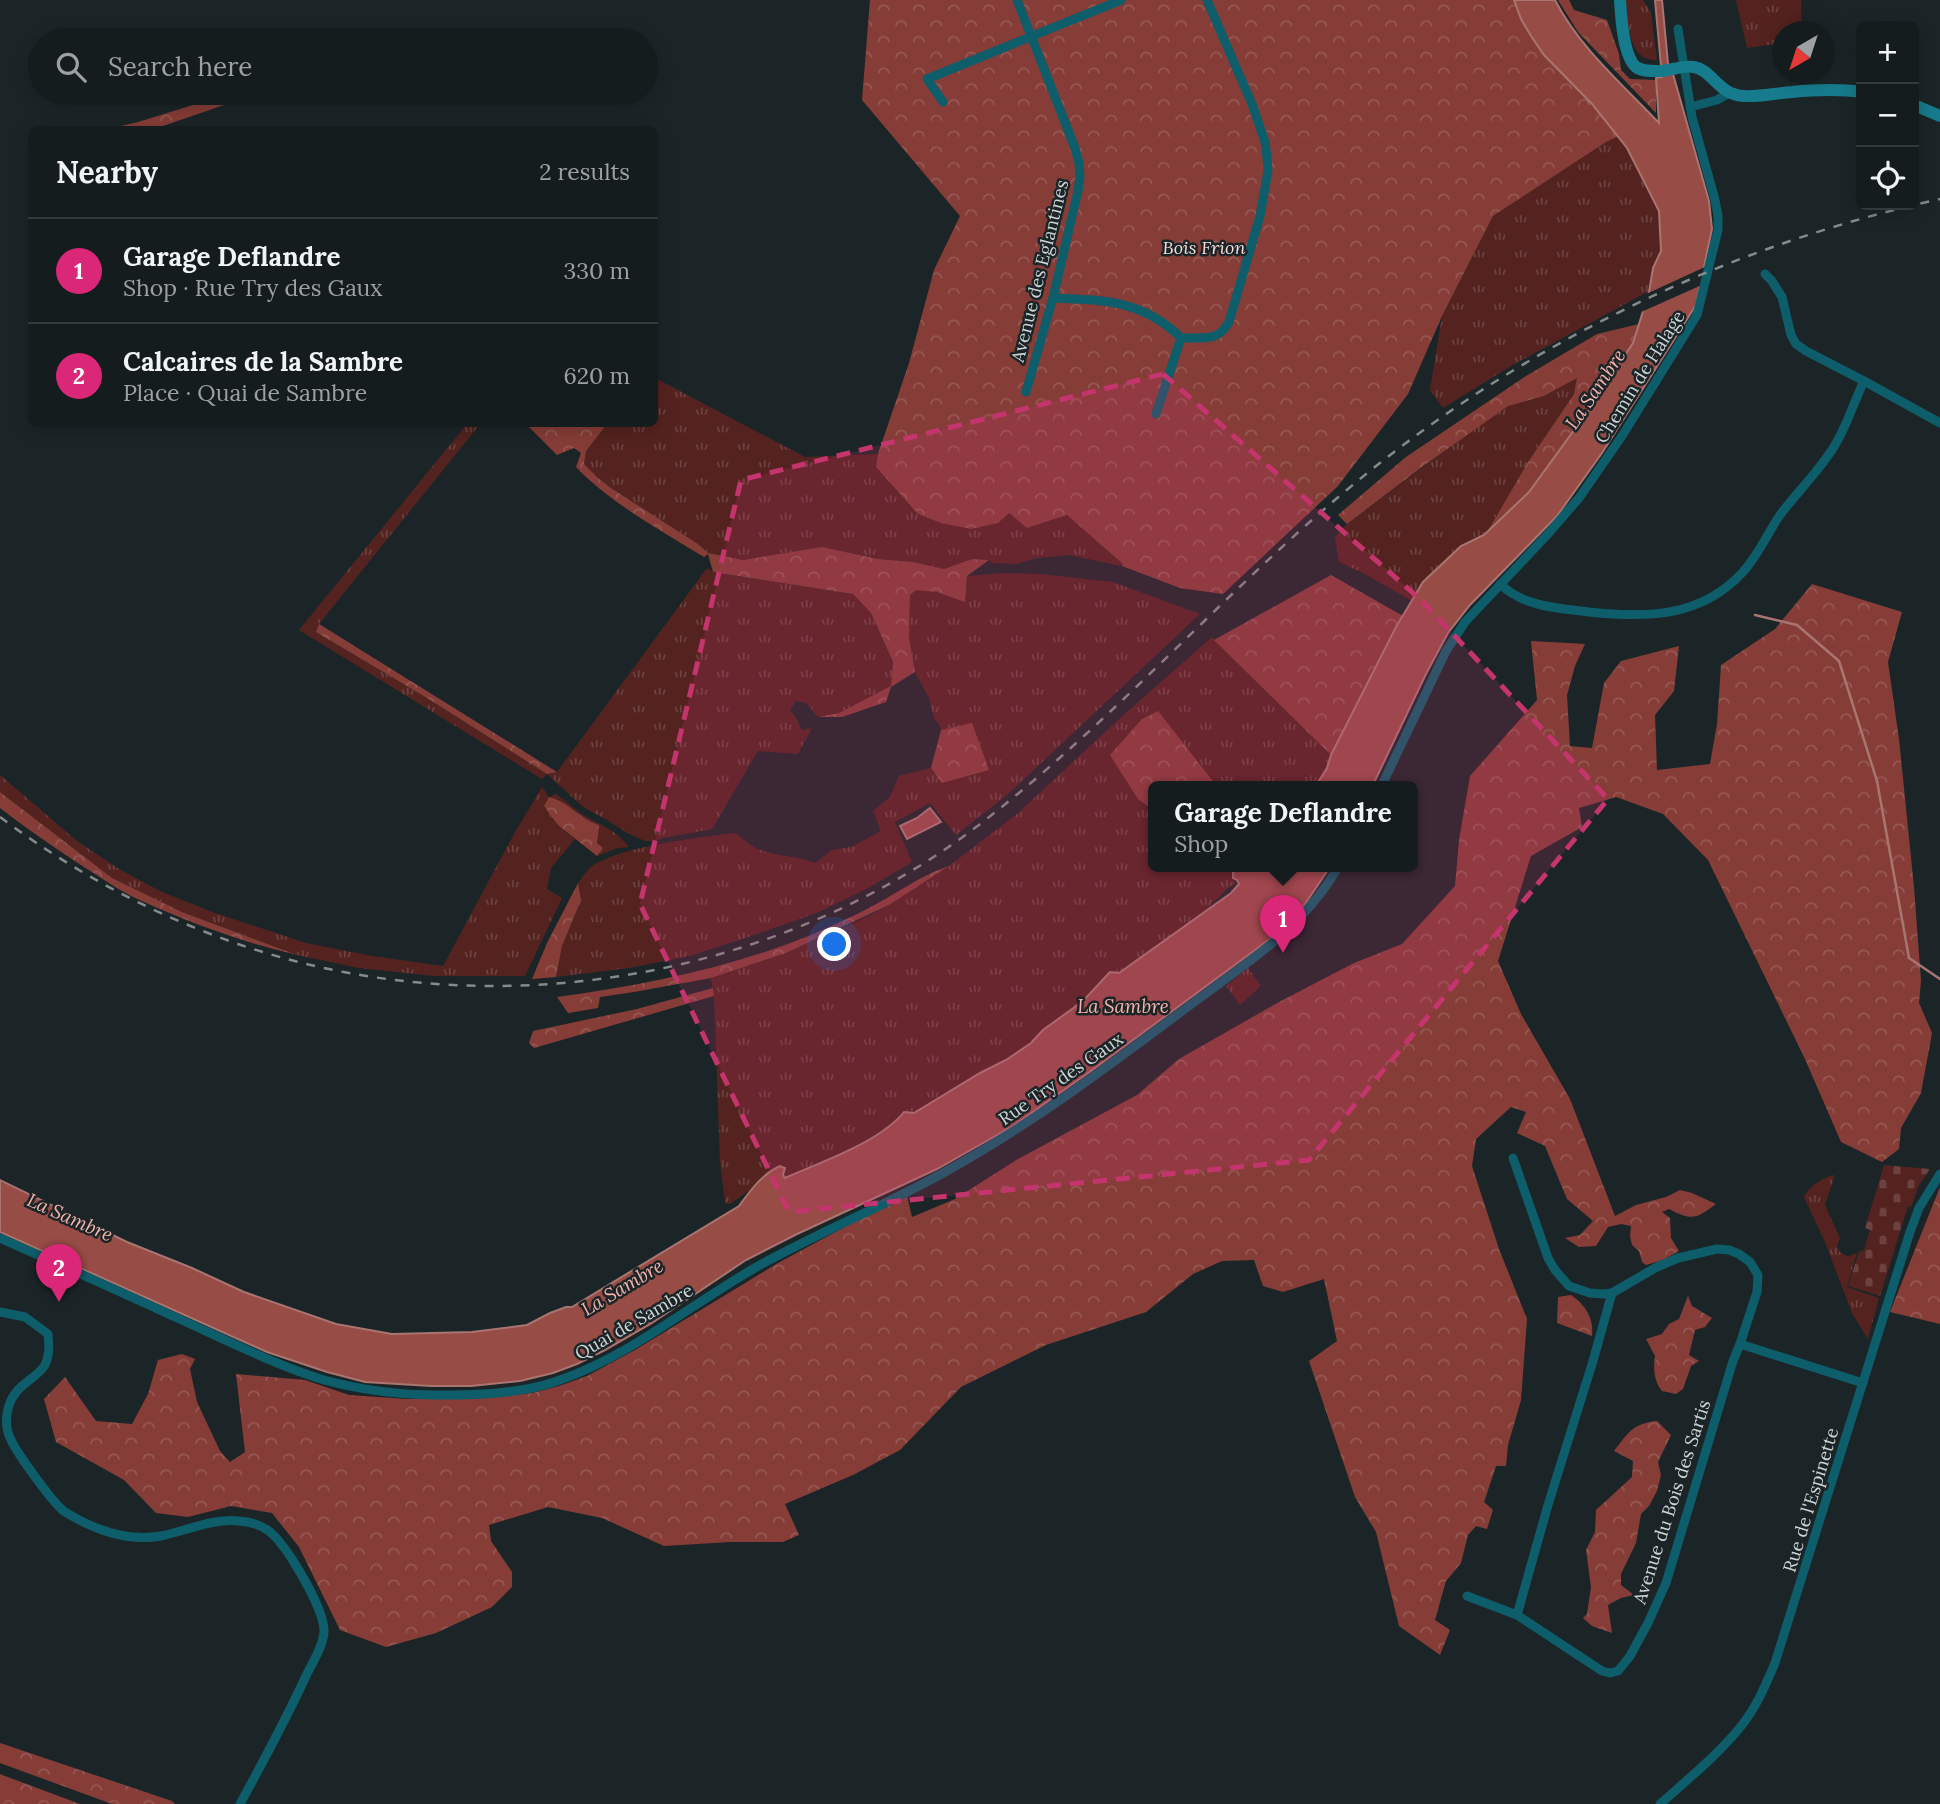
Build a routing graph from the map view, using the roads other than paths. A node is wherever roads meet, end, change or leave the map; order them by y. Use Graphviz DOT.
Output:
graph roads {
  1 [pos="1017,0"];
  2 [pos="1121,0"];
  3 [pos="1207,0"];
  4 [pos="1620,0"];
  5 [pos="1678,29"];
  6 [pos="1031,36"];
  7 [pos="1671,70"];
  8 [pos="1856,91"];
  9 [pos="1729,93"];
  10 [pos="943,102"];
  11 [pos="1690,107"];
  12 [pos="1919,107"];
  13 [pos="1940,116"];
  14 [pos="1765,274"];
  15 [pos="1053,298"];
  16 [pos="1181,338"];
  17 [pos="1864,381"];
  18 [pos="1026,392"];
  19 [pos="1156,414"];
  20 [pos="1940,423"];
  21 [pos="1500,584"];
  22 [pos="1384,781"];
  23 [pos="1335,872"];
  24 [pos="1513,1158"];
  25 [pos="950,1170"];
  26 [pos="1940,1174"];
  27 [pos="0,1238"];
  28 [pos="1612,1293"];
  29 [pos="0,1312"];
  30 [pos="1740,1344"];
  31 [pos="1863,1383"];
  32 [pos="1468,1596"];
  33 [pos="1517,1615"];
  34 [pos="240,1804"];
  35 [pos="1660,1804"];
  1 -- 6 [label="street, Avenue des Eglantines"];
  2 -- 6 [label="street"];
  3 -- 16 [label="street"];
  4 -- 7 [label="main road"];
  5 -- 7 [label="street, Chemin de Halage"];
  6 -- 10 [label="street"];
  6 -- 15 [label="street, Avenue des Eglantines"];
  7 -- 9 [label="main road"];
  7 -- 11 [label="street, Chemin de Halage"];
  8 -- 9 [label="main road"];
  9 -- 11 [label="street"];
  11 -- 21 [label="street, Chemin de Halage"];
  12 -- 13 [label="main road"];
  14 -- 17 [label="street"];
  15 -- 16 [label="street"];
  15 -- 18 [label="street, Avenue des Eglantines"];
  16 -- 19 [label="street"];
  17 -- 20 [label="street"];
  17 -- 21 [label="street"];
  21 -- 22 [label="street"];
  23 -- 25 [label="street, Rue Try des Gaux"];
  24 -- 28 [label="street"];
  25 -- 27 [label="street, Quai de Sambre"];
  26 -- 31 [label="street, Rue de l'Espinette"];
  28 -- 30 [label="street, Avenue du Bois des Sartis"];
  28 -- 33 [label="street"];
  29 -- 34 [label="street"];
  30 -- 31 [label="street"];
  30 -- 33 [label="street, Avenue du Bois des Sartis"];
  31 -- 35 [label="street, Rue de l'Espinette"];
  32 -- 33 [label="street, Avenue du Bois des Sartis"];
}
